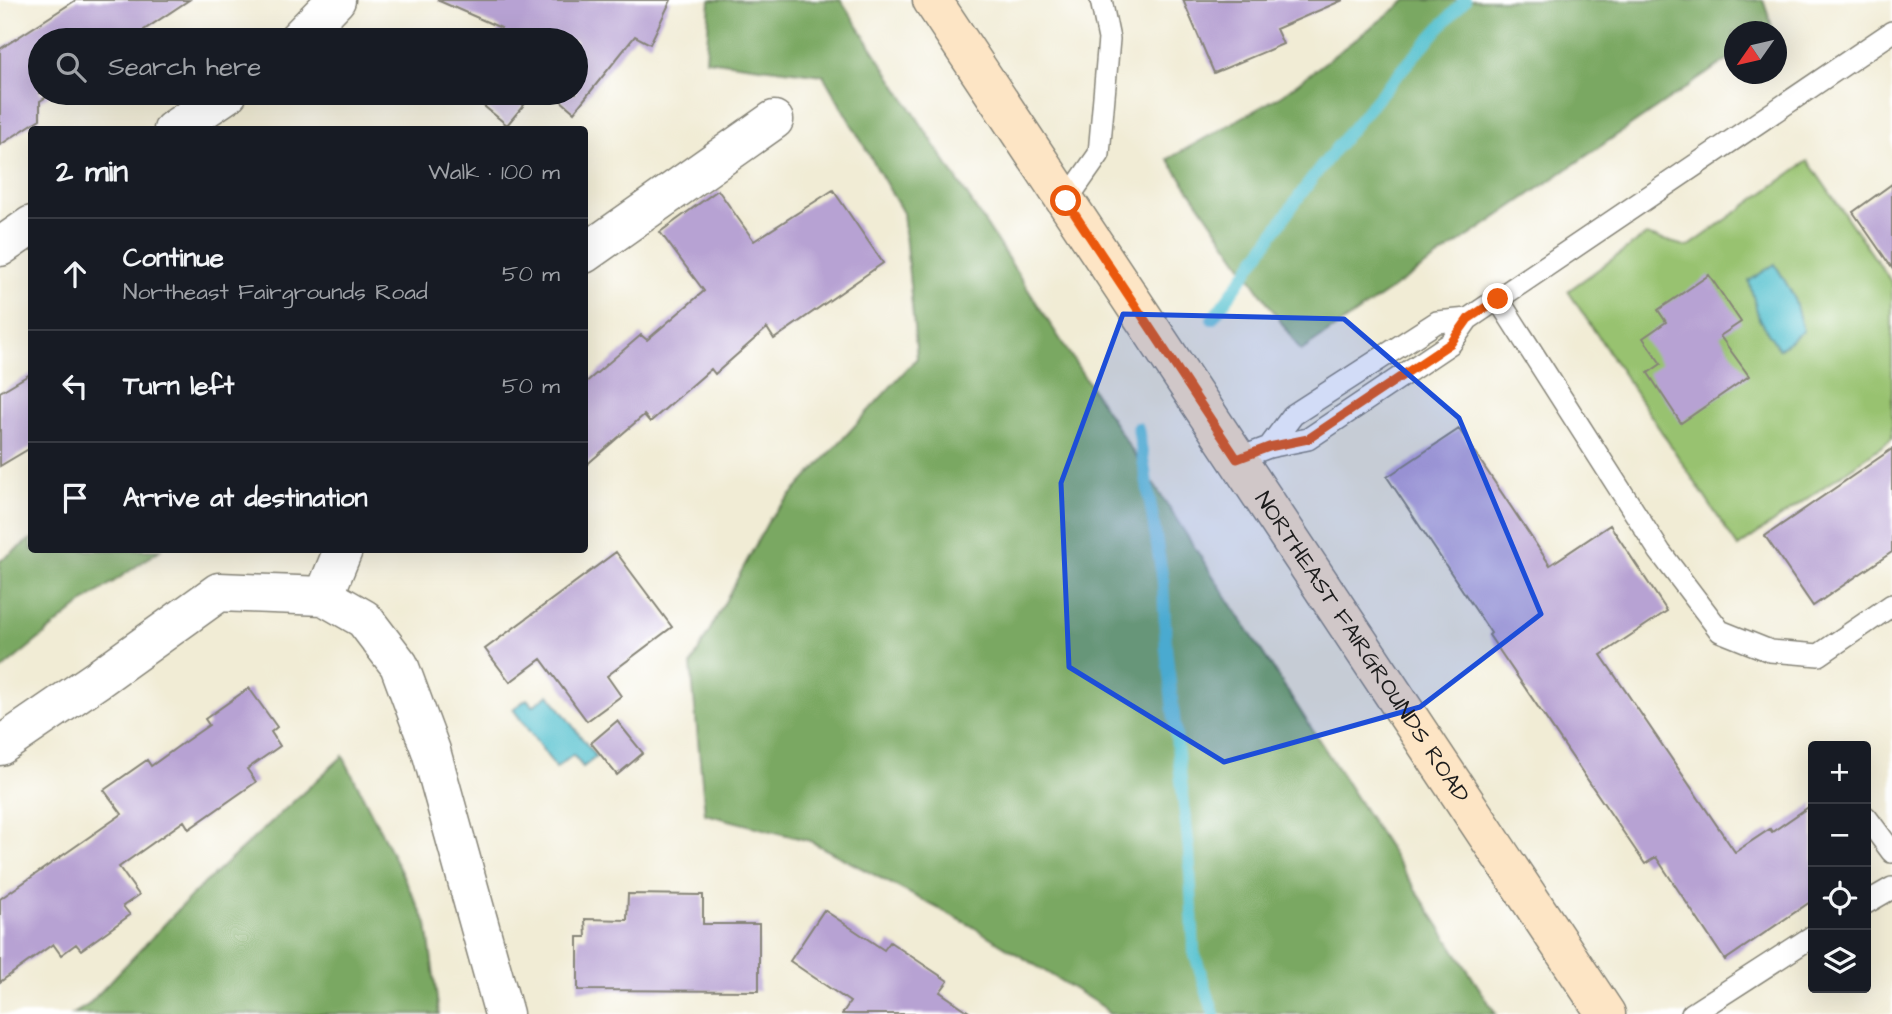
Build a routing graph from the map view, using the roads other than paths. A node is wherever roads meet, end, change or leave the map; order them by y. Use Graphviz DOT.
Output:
graph roads {
  1 [pos="336,0"];
  2 [pos="932,0"];
  3 [pos="1101,0"];
  4 [pos="309,28"];
  5 [pos="1892,32"];
  6 [pos="210,105"];
  7 [pos="774,120"];
  8 [pos="179,126"];
  9 [pos="1066,201"];
  10 [pos="28,228"];
  11 [pos="0,247"];
  12 [pos="588,251"];
  13 [pos="1498,299"];
  14 [pos="1253,453"];
  15 [pos="342,553"];
  16 [pos="324,596"];
  17 [pos="1892,605"];
  18 [pos="0,746"];
  19 [pos="1871,824"];
  20 [pos="1892,852"];
  21 [pos="1892,888"];
  22 [pos="1871,900"];
  23 [pos="1808,939"];
  24 [pos="503,1014"];
  25 [pos="1605,1014"];
  26 [pos="1692,1014"];
  1 -- 4 [label="street"];
  2 -- 9 [label="main road, NORTHEAST FAIRGROUNDS ROAD"];
  3 -- 9 [label="lane"];
  5 -- 13 [label="lane"];
  6 -- 8 [label="street"];
  7 -- 12 [label="street"];
  9 -- 14 [label="main road, NORTHEAST FAIRGROUNDS ROAD"];
  10 -- 11 [label="street"];
  13 -- 14 [label="lane"];
  13 -- 17 [label="lane"];
  14 -- 25 [label="main road, NORTHEAST FAIRGROUNDS ROAD"];
  15 -- 16 [label="street"];
  16 -- 18 [label="street"];
  16 -- 24 [label="street"];
  19 -- 20 [label="lane"];
  21 -- 22 [label="lane"];
  23 -- 26 [label="lane"];
}
